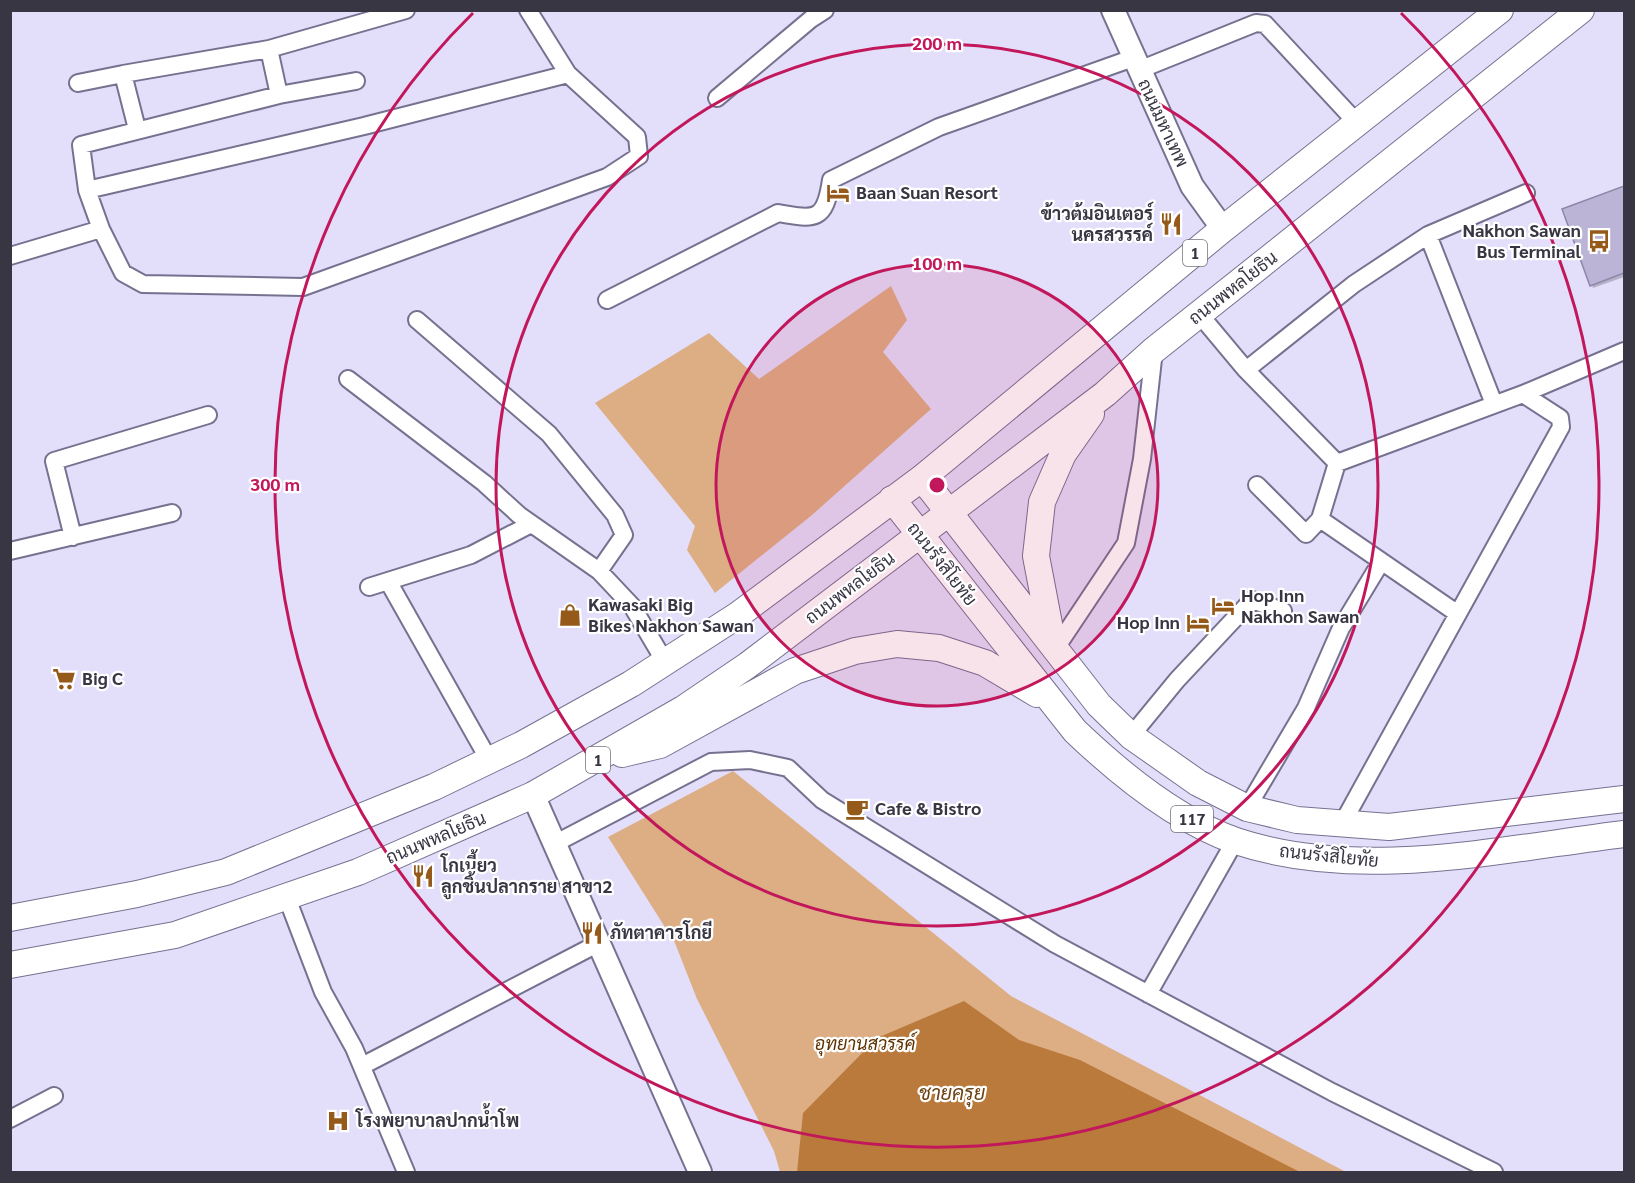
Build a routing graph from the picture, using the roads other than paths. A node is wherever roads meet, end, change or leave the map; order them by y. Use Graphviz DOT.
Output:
graph roads {
  1 [pos="406,10"];
  2 [pos="528,10"];
  3 [pos="825,10"];
  4 [pos="1113,10"];
  5 [pos="1500,10"];
  6 [pos="1581,10"];
  7 [pos="269,49"];
  8 [pos="1136,64"];
  9 [pos="123,74"];
  10 [pos="568,74"];
  11 [pos="356,81"];
  12 [pos="78,83"];
  13 [pos="279,95"];
  14 [pos="717,98"];
  15 [pos="1358,124"];
  16 [pos="137,129"];
  17 [pos="87,190"];
  18 [pos="1527,193"];
  19 [pos="101,229"];
  20 [pos="1223,230"];
  21 [pos="1428,235"];
  22 [pos="10,256"];
  23 [pos="607,300"];
  24 [pos="1200,315"];
  25 [pos="417,320"];
  26 [pos="1154,350"];
  27 [pos="1624,351"];
  28 [pos="1246,370"];
  29 [pos="348,379"];
  30 [pos="1105,394"];
  31 [pos="1522,394"];
  32 [pos="1494,404"];
  33 [pos="208,416"];
  34 [pos="1337,463"];
  35 [pos="922,478"];
  36 [pos="1257,485"];
  37 [pos="892,499"];
  38 [pos="172,513"];
  39 [pos="949,514"];
  40 [pos="1320,519"];
  41 [pos="531,524"];
  42 [pos="920,535"];
  43 [pos="73,537"];
  44 [pos="10,551"];
  45 [pos="1381,562"];
  46 [pos="599,571"];
  47 [pos="388,581"];
  48 [pos="369,587"];
  49 [pos="1283,611"];
  50 [pos="1458,614"];
  51 [pos="1054,651"];
  52 [pos="664,662"];
  53 [pos="1050,702"];
  54 [pos="1131,736"];
  55 [pos="601,758"];
  56 [pos="489,760"];
  57 [pos="533,795"];
  58 [pos="1624,799"];
  59 [pos="1247,808"];
  60 [pos="1342,824"];
  61 [pos="1624,834"];
  62 [pos="1235,841"];
  63 [pos="554,844"];
  64 [pos="287,898"];
  65 [pos="10,918"];
  66 [pos="599,943"];
  67 [pos="10,965"];
  68 [pos="1148,994"];
  69 [pos="362,1066"];
  70 [pos="54,1096"];
  71 [pos="10,1119"];
  72 [pos="406,1173"];
  73 [pos="700,1173"];
  74 [pos="1494,1173"];
  1 -- 7 [label="street"];
  2 -- 10 [label="street"];
  3 -- 14 [label="street"];
  4 -- 8 [label="street, ถนนมหาเทพ"];
  5 -- 15 [label="main road, 1"];
  6 -- 24 [label="main road, ถนนพหลโยธิน / 1"];
  7 -- 9 [label="street"];
  7 -- 13 [label="street"];
  8 -- 15 [label="street"];
  8 -- 20 [label="street, ถนนมหาเทพ"];
  8 -- 23 [label="street"];
  9 -- 12 [label="street"];
  9 -- 16 [label="street"];
  10 -- 17 [label="street"];
  10 -- 19 [label="street"];
  11 -- 13 [label="street"];
  13 -- 16 [label="street"];
  15 -- 20 [label="main road, 1"];
  16 -- 17 [label="street"];
  17 -- 19 [label="street"];
  18 -- 21 [label="street"];
  19 -- 22 [label="street"];
  20 -- 35 [label="main road, 1"];
  21 -- 28 [label="street"];
  21 -- 32 [label="street"];
  24 -- 26 [label="main road, ถนนพหลโยธิน / 1"];
  24 -- 28 [label="street"];
  25 -- 46 [label="street"];
  26 -- 30 [label="main road, ถนนพหลโยธิน / 1"];
  26 -- 51 [label="street"];
  27 -- 31 [label="street"];
  28 -- 34 [label="street"];
  29 -- 41 [label="street"];
  30 -- 39 [label="main road, ถนนพหลโยธิน / 1"];
  30 -- 51 [label="main road"];
  31 -- 32 [label="street"];
  31 -- 50 [label="street"];
  32 -- 34 [label="street"];
  33 -- 43 [label="street"];
  34 -- 40 [label="street"];
  35 -- 37 [label="main road, 1"];
  35 -- 39 [label="main road, ถนนรังสิโยทัย / 117"];
  36 -- 40 [label="street"];
  37 -- 42 [label="main road, ถนนรังสิโยทัย / 117"];
  37 -- 52 [label="main road, 1"];
  38 -- 43 [label="street"];
  39 -- 42 [label="main road, ถนนพหลโยธิน / 1"];
  39 -- 51 [label="main road, ถนนรังสิโยทัย / 117"];
  40 -- 45 [label="street"];
  41 -- 46 [label="street"];
  41 -- 47 [label="street"];
  42 -- 53 [label="main road, ถนนรังสิโยทัย / 117"];
  42 -- 55 [label="main road, ถนนพหลโยธิน / 1"];
  43 -- 44 [label="street"];
  45 -- 50 [label="street"];
  45 -- 59 [label="street"];
  46 -- 52 [label="street"];
  47 -- 48 [label="street"];
  47 -- 56 [label="street"];
  49 -- 54 [label="street"];
  50 -- 60 [label="street"];
  51 -- 54 [label="main road, ถนนรังสิโยทัย / 117"];
  52 -- 56 [label="main road, 1"];
  53 -- 55 [label="main road"];
  53 -- 62 [label="main road, ถนนรังสิโยทัย / 117"];
  54 -- 59 [label="main road, ถนนรังสิโยทัย / 117"];
  55 -- 57 [label="main road, ถนนพหลโยธิน / 1"];
  56 -- 65 [label="main road, 1"];
  57 -- 63 [label="street"];
  57 -- 64 [label="main road, ถนนพหลโยธิน / 1"];
  58 -- 60 [label="main road, ถนนรังสิโยทัย / 117"];
  59 -- 60 [label="main road, ถนนรังสิโยทัย / 117"];
  61 -- 62 [label="main road, ถนนรังสิโยทัย / 117"];
  62 -- 68 [label="street"];
  63 -- 66 [label="street"];
  63 -- 68 [label="street"];
  64 -- 67 [label="main road, ถนนพหลโยธิน / 1"];
  64 -- 69 [label="street"];
  66 -- 69 [label="street"];
  66 -- 73 [label="street"];
  68 -- 74 [label="street"];
  69 -- 72 [label="street"];
  70 -- 71 [label="street"];
}
